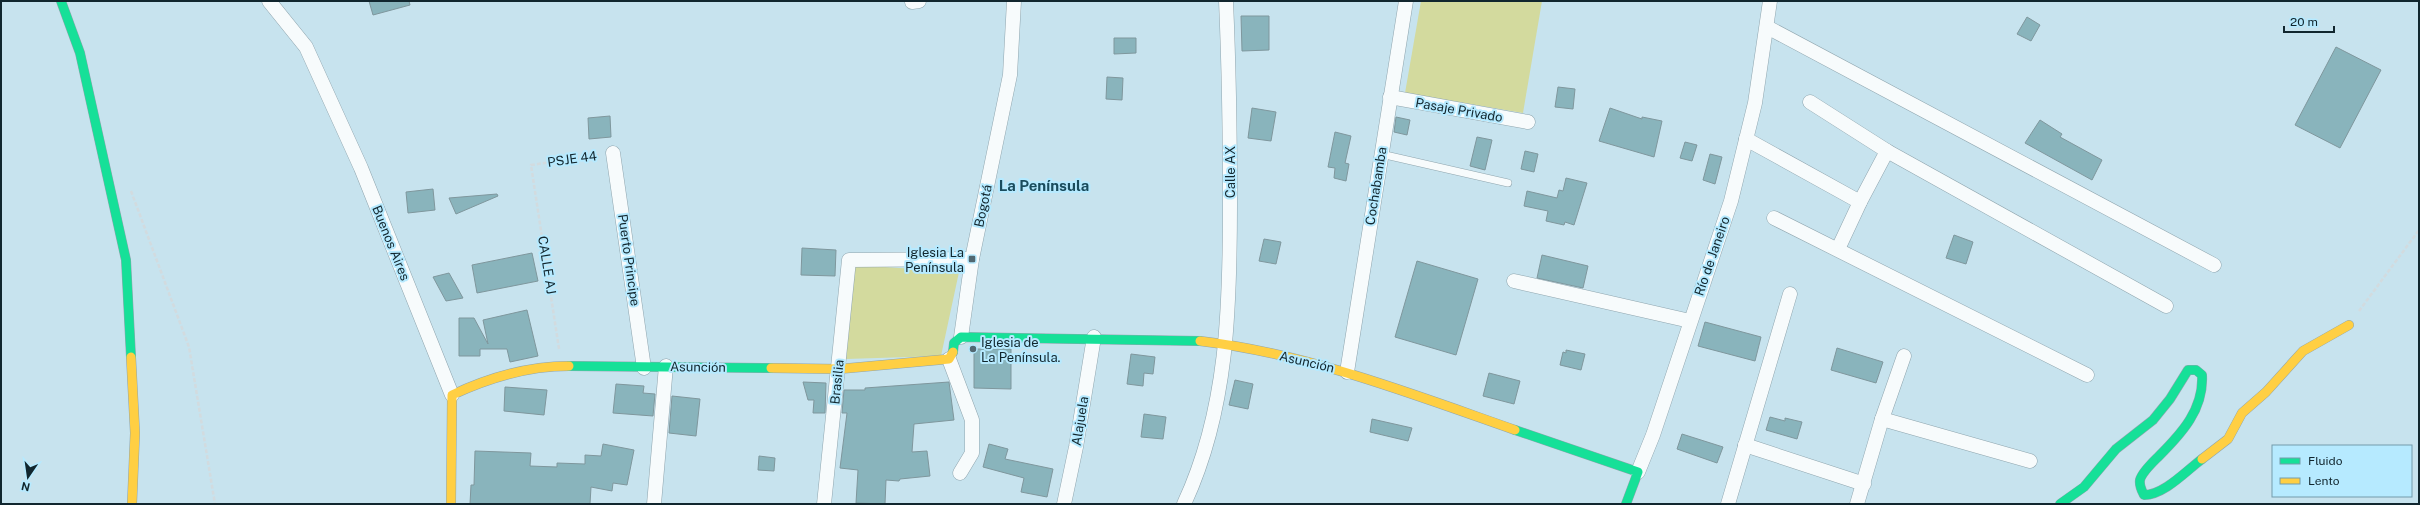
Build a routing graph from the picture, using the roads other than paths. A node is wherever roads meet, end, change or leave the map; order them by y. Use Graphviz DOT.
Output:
graph roads {
  1 [pos="61,1"];
  2 [pos="269,1"];
  3 [pos="1014,1"];
  4 [pos="1226,1"];
  5 [pos="1406,1"];
  6 [pos="1770,1"];
  7 [pos="1767,27"];
  8 [pos="1390,97"];
  9 [pos="1810,102"];
  10 [pos="1528,122"];
  11 [pos="1746,139"];
  12 [pos="1887,151"];
  13 [pos="613,152"];
  14 [pos="1382,154"];
  15 [pos="1508,183"];
  16 [pos="1860,202"];
  17 [pos="1774,218"];
  18 [pos="1838,249"];
  19 [pos="972,259"];
  20 [pos="2214,265"];
  21 [pos="1514,280"];
  22 [pos="1790,294"];
  23 [pos="2166,306"];
  24 [pos="1690,321"];
  25 [pos="2349,324"];
  26 [pos="961,337"];
  27 [pos="1094,337"];
  28 [pos="1227,344"];
  29 [pos="1904,356"];
  30 [pos="949,359"];
  31 [pos="666,366"];
  32 [pos="644,368"];
  33 [pos="839,369"];
  34 [pos="1347,372"];
  35 [pos="2087,375"];
  36 [pos="452,395"];
  37 [pos="1882,419"];
  38 [pos="1745,445"];
  39 [pos="2030,461"];
  40 [pos="1638,472"];
  41 [pos="960,473"];
  42 [pos="1864,484"];
  43 [pos="132,504"];
  44 [pos="451,504"];
  45 [pos="654,504"];
  46 [pos="824,504"];
  47 [pos="1064,504"];
  48 [pos="1184,504"];
  49 [pos="1626,504"];
  50 [pos="1728,504"];
  51 [pos="1857,504"];
  52 [pos="2060,504"];
  1 -- 43 [label="street"];
  2 -- 36 [label="street, Buenos Aires"];
  3 -- 19 [label="street, Bogotá"];
  4 -- 28 [label="street, Calle AX"];
  5 -- 8 [label="street, Cochabamba"];
  6 -- 7 [label="street, Río de Janeiro"];
  7 -- 11 [label="street, Río de Janeiro"];
  7 -- 20 [label="street"];
  8 -- 10 [label="street, Pasaje Privado"];
  8 -- 14 [label="street, Cochabamba"];
  9 -- 12 [label="street"];
  11 -- 16 [label="street"];
  11 -- 24 [label="street, Río de Janeiro"];
  12 -- 16 [label="street"];
  12 -- 23 [label="street"];
  13 -- 32 [label="street, Puerto Principe"];
  14 -- 15 [label="lane"];
  14 -- 34 [label="street, Cochabamba"];
  16 -- 18 [label="street"];
  17 -- 18 [label="street"];
  18 -- 35 [label="street"];
  19 -- 26 [label="street, Bogotá"];
  19 -- 33 [label="street, Brasilia"];
  21 -- 24 [label="street"];
  22 -- 38 [label="street"];
  24 -- 40 [label="street, Río de Janeiro"];
  25 -- 52 [label="street"];
  26 -- 27 [label="street, Asunción"];
  26 -- 30 [label="street, Bogotá"];
  27 -- 28 [label="street, Asunción"];
  27 -- 47 [label="street, Alajuela"];
  28 -- 34 [label="street, Asunción"];
  28 -- 48 [label="street, Calle AX"];
  29 -- 37 [label="street"];
  30 -- 33 [label="street, Asunción"];
  30 -- 41 [label="street"];
  31 -- 32 [label="street, Asunción"];
  31 -- 33 [label="street, Asunción"];
  31 -- 45 [label="street"];
  32 -- 36 [label="street, Asunción"];
  33 -- 46 [label="street, Brasilia"];
  34 -- 40 [label="street, Asunción"];
  36 -- 44 [label="street, Buenos Aires"];
  37 -- 39 [label="street"];
  37 -- 42 [label="street"];
  38 -- 42 [label="street"];
  38 -- 50 [label="street"];
  40 -- 49 [label="street, Río de Janeiro"];
  42 -- 51 [label="street"];
}
